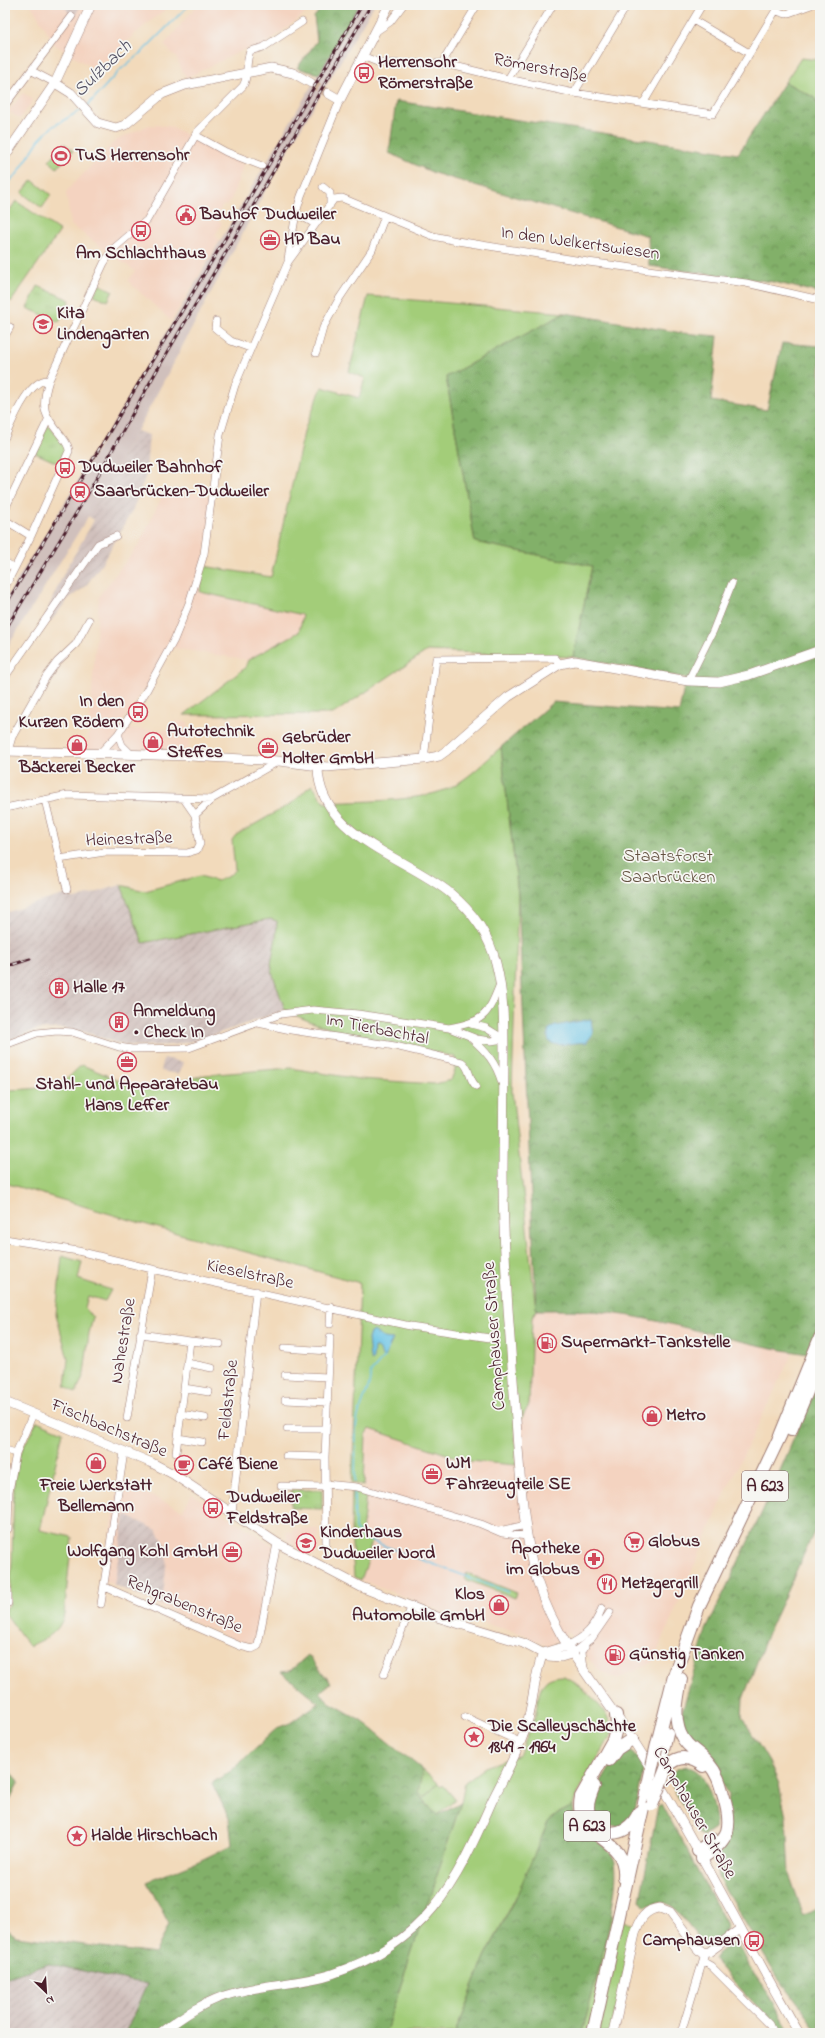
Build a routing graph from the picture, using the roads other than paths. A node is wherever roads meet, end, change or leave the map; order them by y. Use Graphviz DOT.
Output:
graph roads {
  1 [pos="91,5"];
  2 [pos="389,5"];
  3 [pos="403,5"];
  4 [pos="478,5"];
  5 [pos="552,5"];
  6 [pos="627,5"];
  7 [pos="702,5"];
  8 [pos="811,5"];
  9 [pos="778,8"];
  10 [pos="72,16"];
  11 [pos="693,20"];
  12 [pos="302,22"];
  13 [pos="375,33"];
  14 [pos="749,53"];
  15 [pos="362,56"];
  16 [pos="442,63"];
  17 [pos="32,71"];
  18 [pos="246,72"];
  19 [pos="508,79"];
  20 [pos="311,83"];
  21 [pos="55,84"];
  22 [pos="328,93"];
  23 [pos="574,93"];
  24 [pos="340,100"];
  25 [pos="644,102"];
  26 [pos="5,104"];
  27 [pos="195,136"];
  28 [pos="5,156"];
  29 [pos="262,166"];
  30 [pos="323,187"];
  31 [pos="330,205"];
  32 [pos="296,213"];
  33 [pos="385,216"];
  34 [pos="315,224"];
  35 [pos="288,262"];
  36 [pos="820,300"];
  37 [pos="216,322"];
  38 [pos="10,327"];
  39 [pos="5,336"];
  40 [pos="250,348"];
  41 [pos="316,353"];
  42 [pos="49,380"];
  43 [pos="48,420"];
  44 [pos="5,437"];
  45 [pos="5,509"];
  46 [pos="5,520"];
  47 [pos="31,536"];
  48 [pos="116,536"];
  49 [pos="5,562"];
  50 [pos="14,568"];
  51 [pos="732,584"];
  52 [pos="5,587"];
  53 [pos="89,620"];
  54 [pos="820,650"];
  55 [pos="560,664"];
  56 [pos="5,677"];
  57 [pos="688,681"];
  58 [pos="118,734"];
  59 [pos="7,751"];
  60 [pos="99,754"];
  61 [pos="131,754"];
  62 [pos="424,759"];
  63 [pos="279,761"];
  64 [pos="318,765"];
  65 [pos="184,799"];
  66 [pos="212,799"];
  67 [pos="45,800"];
  68 [pos="5,808"];
  69 [pos="195,815"];
  70 [pos="59,859"];
  71 [pos="67,889"];
  72 [pos="500,984"];
  73 [pos="258,1022"];
  74 [pos="471,1024"];
  75 [pos="449,1028"];
  76 [pos="470,1037"];
  77 [pos="504,1039"];
  78 [pos="5,1044"];
  79 [pos="476,1086"];
  80 [pos="504,1090"];
  81 [pos="5,1239"];
  82 [pos="152,1269"];
  83 [pos="256,1291"];
  84 [pos="331,1307"];
  85 [pos="330,1324"];
  86 [pos="140,1334"];
  87 [pos="330,1337"];
  88 [pos="490,1338"];
  89 [pos="820,1338"];
  90 [pos="190,1341"];
  91 [pos="220,1344"];
  92 [pos="284,1348"];
  93 [pos="329,1351"];
  94 [pos="820,1361"];
  95 [pos="187,1363"];
  96 [pos="212,1368"];
  97 [pos="285,1375"];
  98 [pos="328,1377"];
  99 [pos="184,1388"];
  100 [pos="209,1392"];
  101 [pos="285,1400"];
  102 [pos="5,1402"];
  103 [pos="328,1402"];
  104 [pos="33,1414"];
  105 [pos="181,1414"];
  106 [pos="127,1418"];
  107 [pos="205,1418"];
  108 [pos="287,1429"];
  109 [pos="326,1429"];
  110 [pos="178,1438"];
  111 [pos="202,1442"];
  112 [pos="5,1450"];
  113 [pos="124,1452"];
  114 [pos="16,1453"];
  115 [pos="176,1453"];
  116 [pos="286,1456"];
  117 [pos="325,1457"];
  118 [pos="281,1486"];
  119 [pos="325,1486"];
  120 [pos="232,1512"];
  121 [pos="526,1526"];
  122 [pos="8,1529"];
  123 [pos="498,1531"];
  124 [pos="527,1536"];
  125 [pos="277,1543"];
  126 [pos="326,1544"];
  127 [pos="105,1587"];
  128 [pos="8,1590"];
  129 [pos="5,1603"];
  130 [pos="101,1604"];
  131 [pos="411,1608"];
  132 [pos="602,1608"];
  133 [pos="610,1612"];
  134 [pos="587,1643"];
  135 [pos="569,1650"];
  136 [pos="543,1653"];
  137 [pos="585,1672"];
  138 [pos="384,1674"];
  139 [pos="681,1679"];
  140 [pos="616,1715"];
  141 [pos="465,1717"];
  142 [pos="630,1736"];
  143 [pos="613,1740"];
  144 [pos="520,1742"];
  145 [pos="665,1761"];
  146 [pos="650,1804"];
  147 [pos="700,1855"];
  148 [pos="621,1906"];
  149 [pos="740,1929"];
  150 [pos="704,1957"];
  151 [pos="160,2033"];
  152 [pos="593,2033"];
  153 [pos="601,2033"];
  154 [pos="613,2033"];
  155 [pos="681,2033"];
  156 [pos="773,2033"];
  157 [pos="799,2033"];
  1 -- 21 [label="street"];
  2 -- 13 [label="street"];
  3 -- 13 [label="street"];
  4 -- 16 [label="street"];
  5 -- 19 [label="street"];
  6 -- 23 [label="street"];
  7 -- 11 [label="street"];
  8 -- 9 [label="street"];
  9 -- 14 [label="street"];
  10 -- 17 [label="street"];
  11 -- 14 [label="street"];
  11 -- 25 [label="street"];
  12 -- 18 [label="street"];
  13 -- 15 [label="street"];
  14 -- 25 [label="street, Römerstraße"];
  15 -- 16 [label="street, Römerstraße"];
  15 -- 24 [label="street"];
  16 -- 19 [label="street, Römerstraße"];
  17 -- 21 [label="street"];
  17 -- 26 [label="street"];
  18 -- 20 [label="street"];
  18 -- 21 [label="street"];
  18 -- 27 [label="street"];
  19 -- 23 [label="street, Römerstraße"];
  21 -- 28 [label="street"];
  22 -- 24 [label="street"];
  23 -- 25 [label="street, Römerstraße"];
  24 -- 32 [label="street"];
  27 -- 29 [label="street"];
  27 -- 42 [label="street"];
  30 -- 31 [label="street"];
  31 -- 33 [label="street, In den Welkertswiesen"];
  31 -- 34 [label="street"];
  32 -- 34 [label="street"];
  32 -- 35 [label="street"];
  33 -- 36 [label="street, In den Welkertswiesen"];
  33 -- 41 [label="street"];
  34 -- 35 [label="street"];
  35 -- 40 [label="street"];
  37 -- 40 [label="street"];
  38 -- 39 [label="street"];
  40 -- 58 [label="street"];
  42 -- 43 [label="street"];
  42 -- 44 [label="street"];
  43 -- 45 [label="street"];
  43 -- 47 [label="street"];
  46 -- 47 [label="street"];
  47 -- 50 [label="street"];
  48 -- 56 [label="street"];
  49 -- 50 [label="street"];
  50 -- 52 [label="street"];
  51 -- 57 [label="street"];
  53 -- 59 [label="street"];
  54 -- 57 [label="street"];
  55 -- 57 [label="street"];
  55 -- 62 [label="street"];
  55 -- 62 [label="street"];
  58 -- 60 [label="street"];
  58 -- 61 [label="street"];
  59 -- 60 [label="street"];
  60 -- 61 [label="street"];
  61 -- 63 [label="street"];
  62 -- 64 [label="street"];
  63 -- 64 [label="street"];
  63 -- 66 [label="street"];
  64 -- 72 [label="street, Camphauser Straße"];
  65 -- 66 [label="street"];
  65 -- 67 [label="street"];
  65 -- 69 [label="street"];
  66 -- 69 [label="street"];
  67 -- 68 [label="street"];
  67 -- 70 [label="street"];
  69 -- 70 [label="street, Heinestraße"];
  70 -- 71 [label="street"];
  72 -- 74 [label="street, Im Tierbachtal"];
  72 -- 77 [label="street, Camphauser Straße"];
  73 -- 75 [label="street, Im Tierbachtal"];
  73 -- 78 [label="street, Im Tierbachtal"];
  73 -- 79 [label="street, Im Tierbachtal"];
  74 -- 75 [label="street, Im Tierbachtal"];
  74 -- 77 [label="street, Im Tierbachtal"];
  75 -- 76 [label="street, Im Tierbachtal"];
  76 -- 77 [label="street, Im Tierbachtal"];
  76 -- 80 [label="street, Im Tierbachtal"];
  77 -- 80 [label="street, Camphauser Straße"];
  80 -- 121 [label="street, Camphauser Straße"];
  81 -- 82 [label="street, Kieselstraße"];
  82 -- 83 [label="street, Kieselstraße"];
  82 -- 86 [label="street, Nahestraße"];
  83 -- 84 [label="street, Kieselstraße"];
  83 -- 120 [label="street, Feldstraße"];
  84 -- 85 [label="street"];
  84 -- 88 [label="street, Kieselstraße"];
  86 -- 90 [label="street"];
  86 -- 106 [label="street, Nahestraße"];
  87 -- 93 [label="street"];
  89 -- 146 [label="highway, A 623, bridge"];
  90 -- 91 [label="street"];
  90 -- 95 [label="street"];
  92 -- 93 [label="street"];
  93 -- 98 [label="street"];
  94 -- 139 [label="highway, A 623"];
  95 -- 96 [label="street"];
  95 -- 99 [label="street"];
  97 -- 98 [label="street"];
  98 -- 103 [label="street"];
  99 -- 100 [label="street"];
  99 -- 105 [label="street"];
  101 -- 103 [label="street"];
  102 -- 104 [label="street, Fischbachstraße"];
  103 -- 109 [label="street"];
  104 -- 113 [label="street, Fischbachstraße"];
  104 -- 114 [label="street"];
  105 -- 107 [label="street"];
  105 -- 110 [label="street"];
  108 -- 109 [label="street"];
  109 -- 117 [label="street"];
  110 -- 111 [label="street"];
  110 -- 115 [label="street"];
  112 -- 114 [label="street"];
  113 -- 120 [label="street, Fischbachstraße"];
  113 -- 127 [label="street, Rehgrabenstraße"];
  114 -- 122 [label="street"];
  116 -- 117 [label="street"];
  117 -- 119 [label="street"];
  118 -- 119 [label="street"];
  119 -- 123 [label="street"];
  119 -- 126 [label="street"];
  120 -- 125 [label="street, Fischbachstraße"];
  121 -- 123 [label="street"];
  121 -- 124 [label="street, Camphauser Straße"];
  123 -- 124 [label="street"];
  124 -- 135 [label="street, Camphauser Straße"];
  125 -- 127 [label="street, Rehgrabenstraße"];
  125 -- 131 [label="street, Fischbachstraße"];
  127 -- 130 [label="street, Rehgrabenstraße"];
  128 -- 129 [label="street"];
  131 -- 136 [label="street, Fischbachstraße"];
  131 -- 138 [label="street"];
  132 -- 135 [label="street, Fischbachstraße"];
  133 -- 134 [label="street, Fischbachstraße"];
  134 -- 135 [label="street, Fischbachstraße"];
  134 -- 137 [label="street"];
  135 -- 136 [label="street, Fischbachstraße"];
  135 -- 137 [label="street, Camphauser Straße"];
  136 -- 144 [label="street"];
  137 -- 140 [label="street, Camphauser Straße"];
  139 -- 145 [label="highway, A 623"];
  139 -- 147 [label="highway"];
  140 -- 142 [label="street, Camphauser Straße"];
  140 -- 143 [label="highway"];
  141 -- 144 [label="street"];
  142 -- 143 [label="highway"];
  142 -- 146 [label="highway"];
  142 -- 147 [label="street, Camphauser Straße"];
  143 -- 148 [label="highway, A 623"];
  144 -- 151 [label="street"];
  145 -- 146 [label="highway, bridge"];
  145 -- 147 [label="highway"];
  146 -- 148 [label="highway, A 623"];
  146 -- 153 [label="highway, A 623"];
  147 -- 149 [label="street, Camphauser Straße"];
  148 -- 152 [label="highway, A 623"];
  149 -- 150 [label="street"];
  149 -- 157 [label="street, Camphauser Straße"];
  150 -- 154 [label="street"];
  150 -- 155 [label="street"];
  150 -- 156 [label="street"];
}
